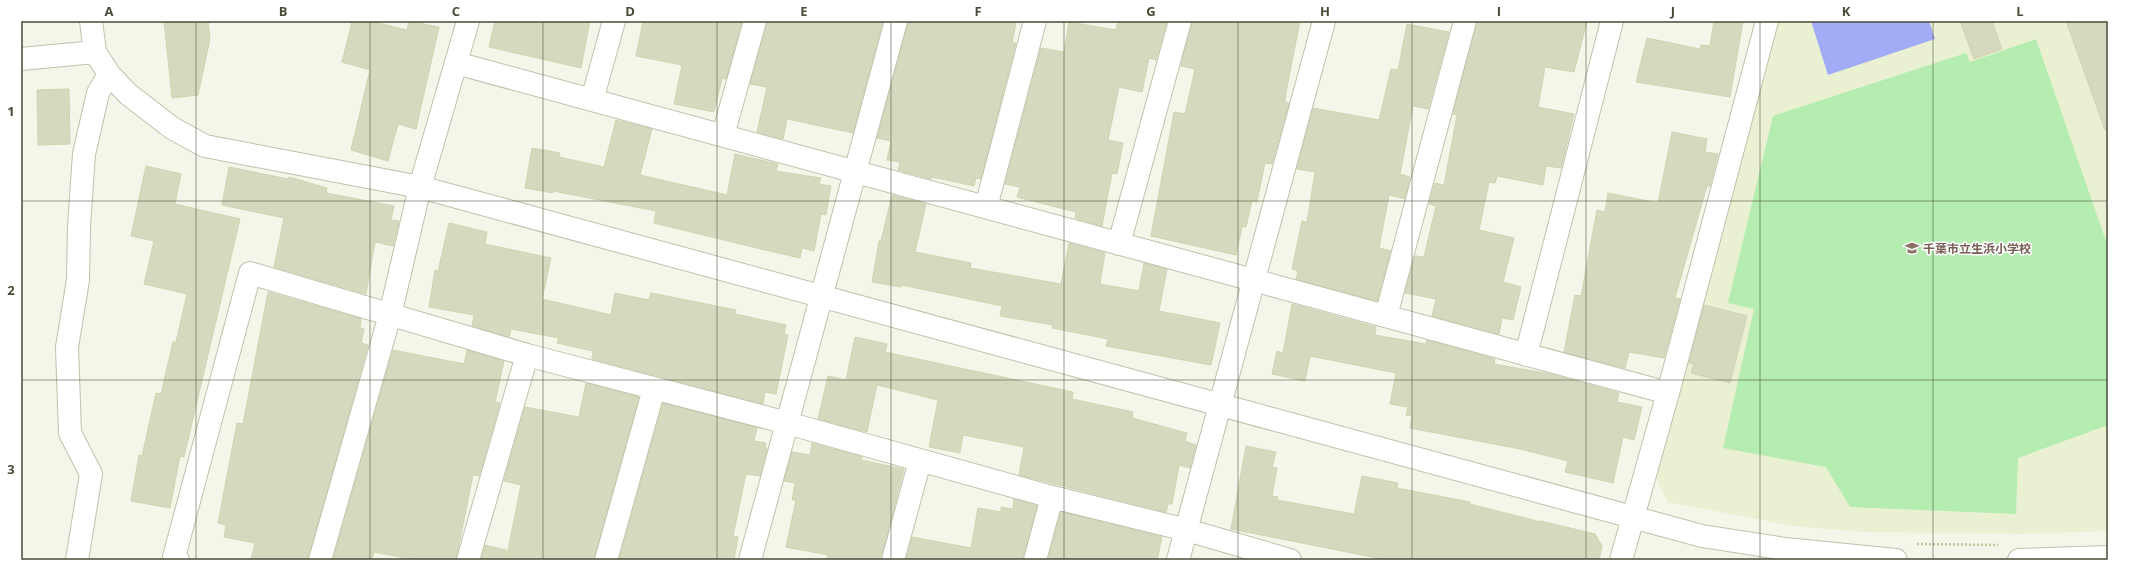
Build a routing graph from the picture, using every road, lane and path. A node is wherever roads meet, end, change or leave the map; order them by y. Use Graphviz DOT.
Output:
graph roads {
  1 [pos="91,21"];
  2 [pos="468,21"];
  3 [pos="614,21"];
  4 [pos="754,21"];
  5 [pos="896,21"];
  6 [pos="1035,21"];
  7 [pos="1180,21"];
  8 [pos="1324,21"];
  9 [pos="1465,21"];
  10 [pos="1612,21"];
  11 [pos="1767,21"];
  12 [pos="95,52"];
  13 [pos="21,59"];
  14 [pos="456,63"];
  15 [pos="108,74"];
  16 [pos="592,100"];
  17 [pos="723,136"];
  18 [pos="855,172"];
  19 [pos="420,187"];
  20 [pos="986,207"];
  21 [pos="1119,244"];
  22 [pos="1254,280"];
  23 [pos="822,296"];
  24 [pos="390,315"];
  25 [pos="1386,316"];
  26 [pos="527,355"];
  27 [pos="1526,355"];
  28 [pos="654,389"];
  29 [pos="1668,393"];
  30 [pos="1220,406"];
  31 [pos="787,423"];
  32 [pos="920,461"];
  33 [pos="1052,497"];
  34 [pos="1633,519"];
  35 [pos="1187,530"];
  36 [pos="2108,557"];
  37 [pos="77,560"];
  38 [pos="178,560"];
  39 [pos="320,560"];
  40 [pos="468,560"];
  41 [pos="606,560"];
  42 [pos="750,560"];
  43 [pos="893,560"];
  44 [pos="1035,560"];
  45 [pos="1178,560"];
  46 [pos="1290,560"];
  47 [pos="1621,560"];
  48 [pos="1896,560"];
  49 [pos="2019,560"];
  1 -- 12 [label="street"];
  2 -- 14 [label="street"];
  3 -- 16 [label="street"];
  4 -- 17 [label="street"];
  5 -- 18 [label="street"];
  6 -- 20 [label="street"];
  7 -- 21 [label="street"];
  8 -- 22 [label="street"];
  9 -- 25 [label="street"];
  10 -- 27 [label="street"];
  11 -- 29 [label="street"];
  12 -- 13 [label="street"];
  12 -- 15 [label="street"];
  14 -- 16 [label="street"];
  14 -- 19 [label="street"];
  15 -- 19 [label="street"];
  15 -- 37 [label="street"];
  16 -- 17 [label="street"];
  17 -- 18 [label="street"];
  18 -- 20 [label="street"];
  18 -- 23 [label="street"];
  19 -- 23 [label="street"];
  19 -- 24 [label="street"];
  20 -- 21 [label="street"];
  21 -- 22 [label="street"];
  22 -- 25 [label="street"];
  22 -- 30 [label="street"];
  23 -- 30 [label="street"];
  23 -- 31 [label="street"];
  24 -- 26 [label="street"];
  24 -- 38 [label="street"];
  24 -- 39 [label="street"];
  25 -- 27 [label="street"];
  26 -- 28 [label="street"];
  26 -- 40 [label="street"];
  27 -- 29 [label="street"];
  28 -- 31 [label="street"];
  28 -- 41 [label="street"];
  29 -- 34 [label="street"];
  30 -- 34 [label="street"];
  30 -- 35 [label="street"];
  31 -- 32 [label="street"];
  31 -- 42 [label="street"];
  32 -- 33 [label="street"];
  32 -- 43 [label="street"];
  33 -- 35 [label="street"];
  33 -- 44 [label="street"];
  34 -- 47 [label="street"];
  34 -- 48 [label="street"];
  35 -- 45 [label="street"];
  35 -- 46 [label="street"];
  36 -- 49 [label="street"];
}
